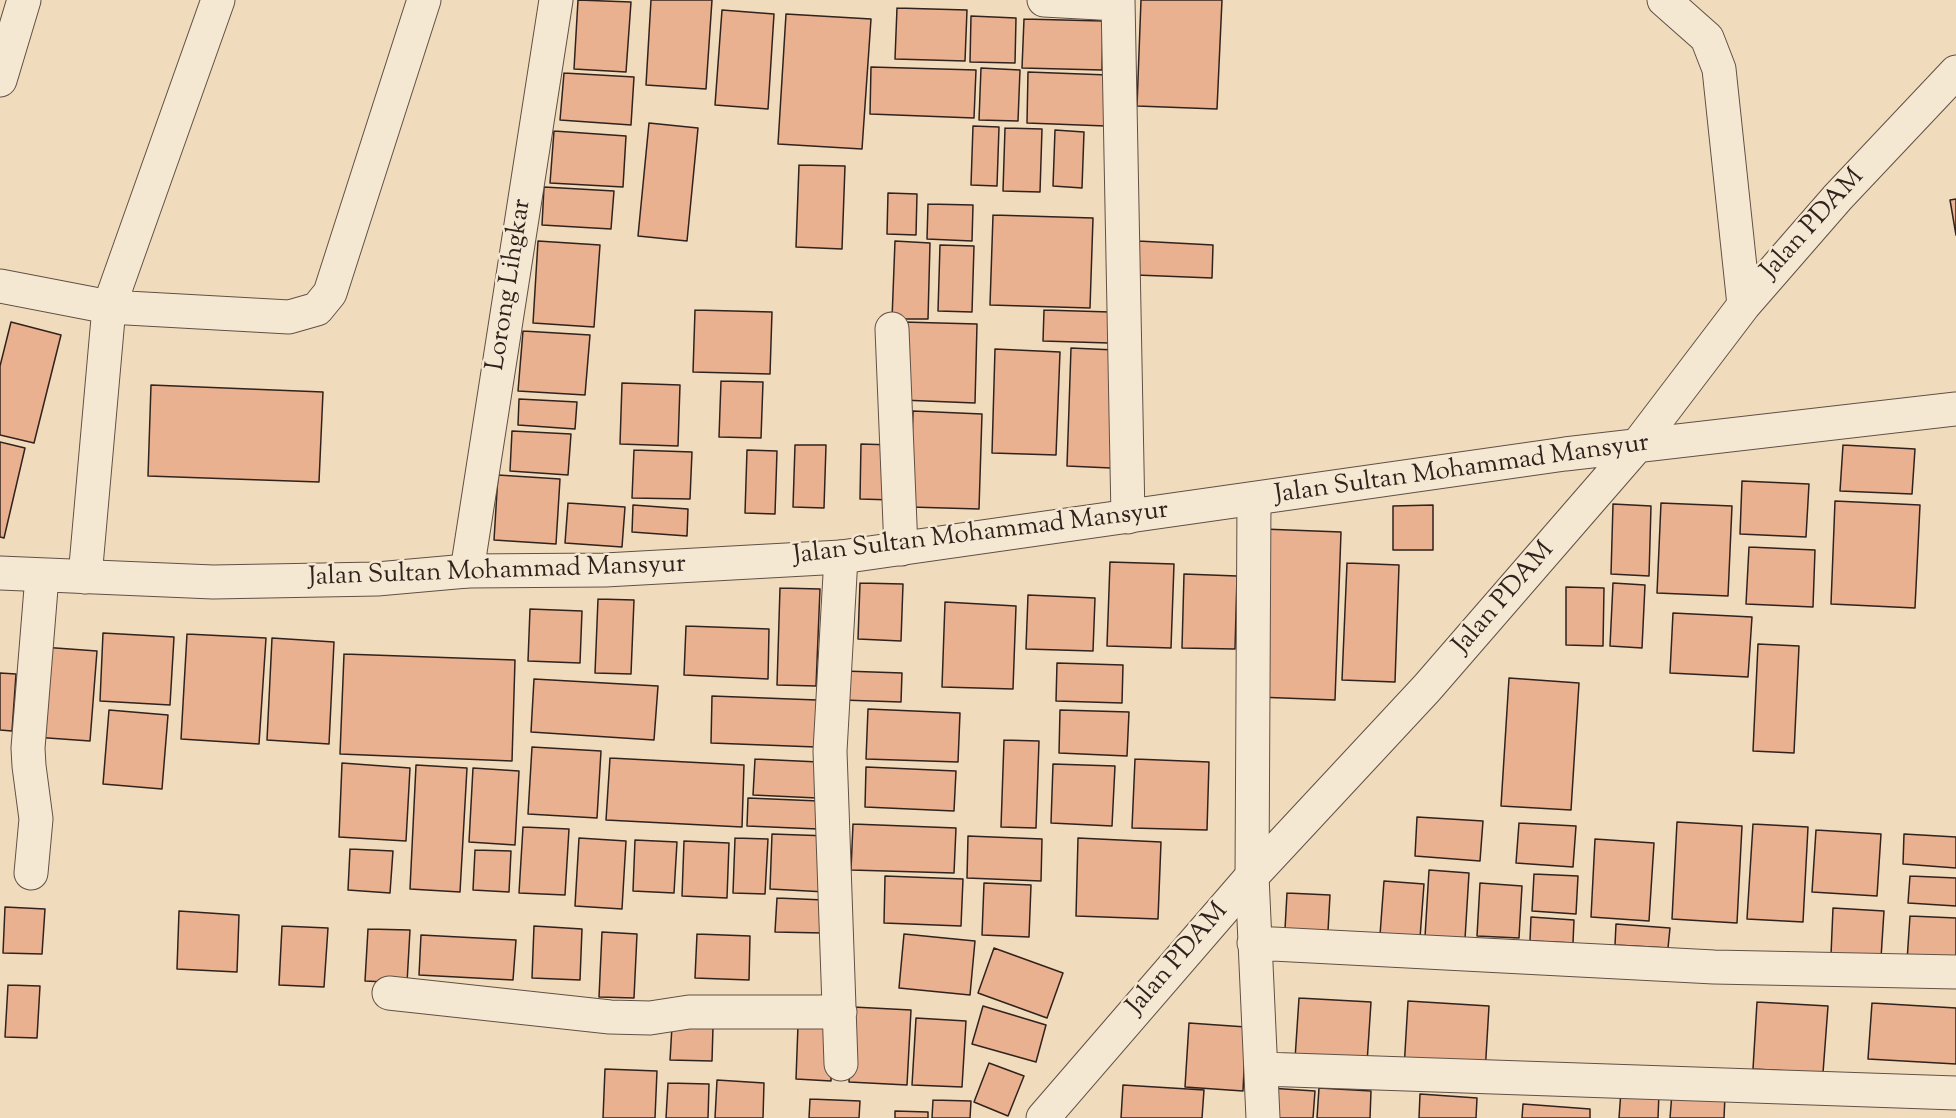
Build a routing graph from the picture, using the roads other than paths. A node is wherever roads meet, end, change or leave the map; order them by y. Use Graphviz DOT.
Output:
graph roads {
  1 [pos="218,0"];
  2 [pos="424,0"];
  3 [pos="556,0"];
  4 [pos="1044,0"];
  5 [pos="1664,0"];
  6 [pos="1118,2"];
  7 [pos="15,5"];
  8 [pos="1956,72"];
  9 [pos="0,80"];
  10 [pos="0,286"];
  11 [pos="1744,305"];
  12 [pos="109,307"];
  13 [pos="892,329"];
  14 [pos="1956,410"];
  15 [pos="1636,447"];
  16 [pos="1254,500"];
  17 [pos="1128,517"];
  18 [pos="901,549"];
  19 [pos="840,557"];
  20 [pos="467,571"];
  21 [pos="0,573"];
  22 [pos="42,576"];
  23 [pos="85,577"];
  24 [pos="30,873"];
  25 [pos="1252,876"];
  26 [pos="1254,943"];
  27 [pos="1956,972"];
  28 [pos="390,993"];
  29 [pos="840,1012"];
  30 [pos="841,1064"];
  31 [pos="1262,1069"];
  32 [pos="1956,1093"];
  33 [pos="1043,1118"];
  34 [pos="1263,1118"];
  1 -- 12 [label="street"];
  2 -- 12 [label="street"];
  3 -- 20 [label="street, Lorong Lihgkar"];
  4 -- 6 [label="street"];
  5 -- 11 [label="street"];
  6 -- 17 [label="street"];
  7 -- 9 [label="street"];
  8 -- 11 [label="street, Jalan PDAM"];
  10 -- 12 [label="street"];
  11 -- 15 [label="street, Jalan PDAM"];
  12 -- 23 [label="street"];
  13 -- 18 [label="street"];
  14 -- 15 [label="street, Jalan Sultan Mohammad Mansyur"];
  15 -- 16 [label="street, Jalan Sultan Mohammad Mansyur"];
  15 -- 25 [label="street, Jalan PDAM"];
  16 -- 17 [label="street, Jalan Sultan Mohammad Mansyur"];
  16 -- 25 [label="street"];
  17 -- 18 [label="street, Jalan Sultan Mohammad Mansyur"];
  18 -- 19 [label="street, Jalan Sultan Mohammad Mansyur"];
  19 -- 20 [label="street, Jalan Sultan Mohammad Mansyur"];
  19 -- 29 [label="street"];
  20 -- 23 [label="street, Jalan Sultan Mohammad Mansyur"];
  21 -- 22 [label="street, Jalan Sultan Mohammad Mansyur"];
  22 -- 23 [label="street, Jalan Sultan Mohammad Mansyur"];
  22 -- 24 [label="street"];
  25 -- 26 [label="street"];
  25 -- 33 [label="street, Jalan PDAM"];
  26 -- 27 [label="street"];
  26 -- 31 [label="street"];
  28 -- 29 [label="street"];
  29 -- 30 [label="street"];
  31 -- 32 [label="street"];
  31 -- 34 [label="street"];
}
